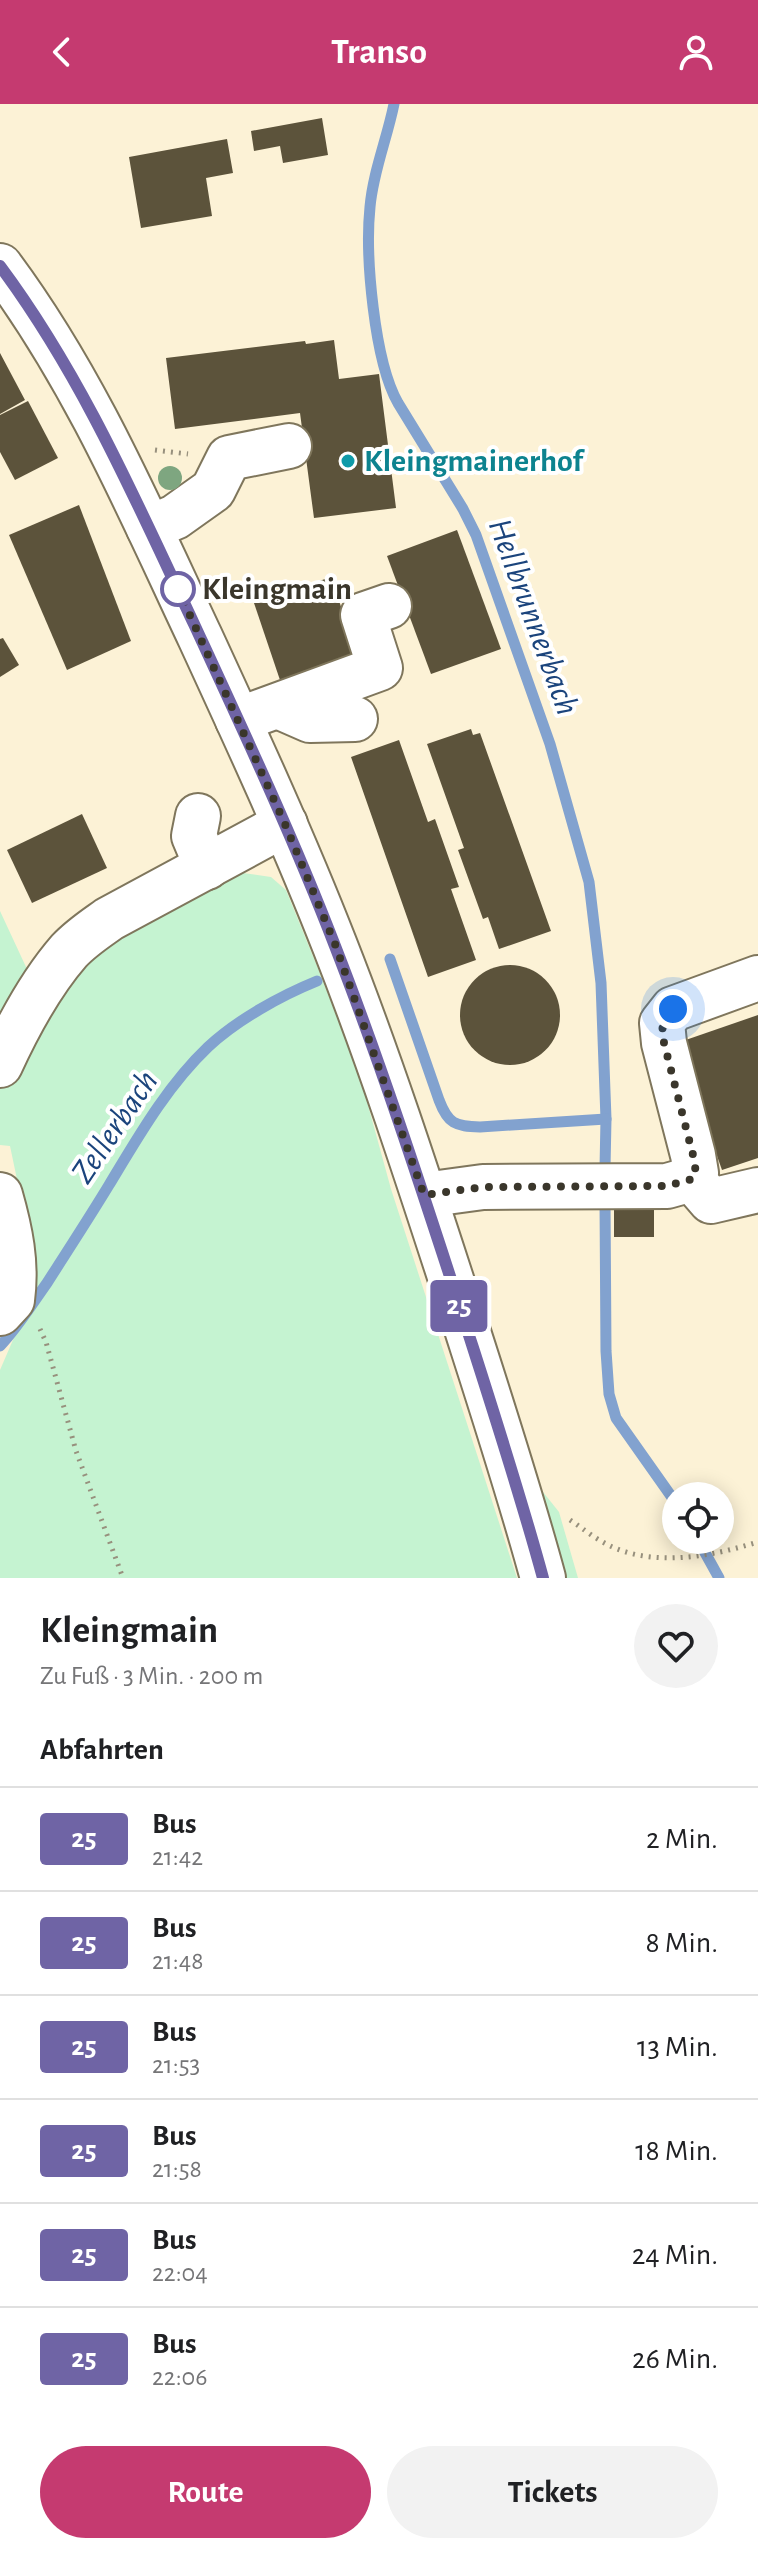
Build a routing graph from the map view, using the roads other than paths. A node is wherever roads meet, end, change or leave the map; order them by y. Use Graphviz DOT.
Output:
graph roads {
  1 [pos="6,285"];
  2 [pos="289,446"];
  3 [pos="149,528"];
  4 [pos="389,606"];
  5 [pos="258,713"];
  6 [pos="355,719"];
  7 [pos="198,816"];
  8 [pos="285,824"];
  9 [pos="207,867"];
  10 [pos="758,978"];
  11 [pos="0,1065"];
  12 [pos="692,1179"];
  13 [pos="758,1190"];
  14 [pos="0,1195"];
  15 [pos="424,1195"];
  16 [pos="16,1310"];
  17 [pos="543,1578"];
  1 -- 3 [label="street"];
  2 -- 3 [label="street"];
  3 -- 5 [label="street"];
  4 -- 5 [label="street"];
  5 -- 6 [label="street"];
  5 -- 8 [label="street"];
  7 -- 9 [label="street"];
  8 -- 9 [label="street"];
  8 -- 15 [label="street"];
  9 -- 11 [label="street"];
  10 -- 12 [label="street"];
  12 -- 13 [label="street"];
  12 -- 15 [label="street"];
  14 -- 16 [label="street"];
  15 -- 17 [label="street"];
}
